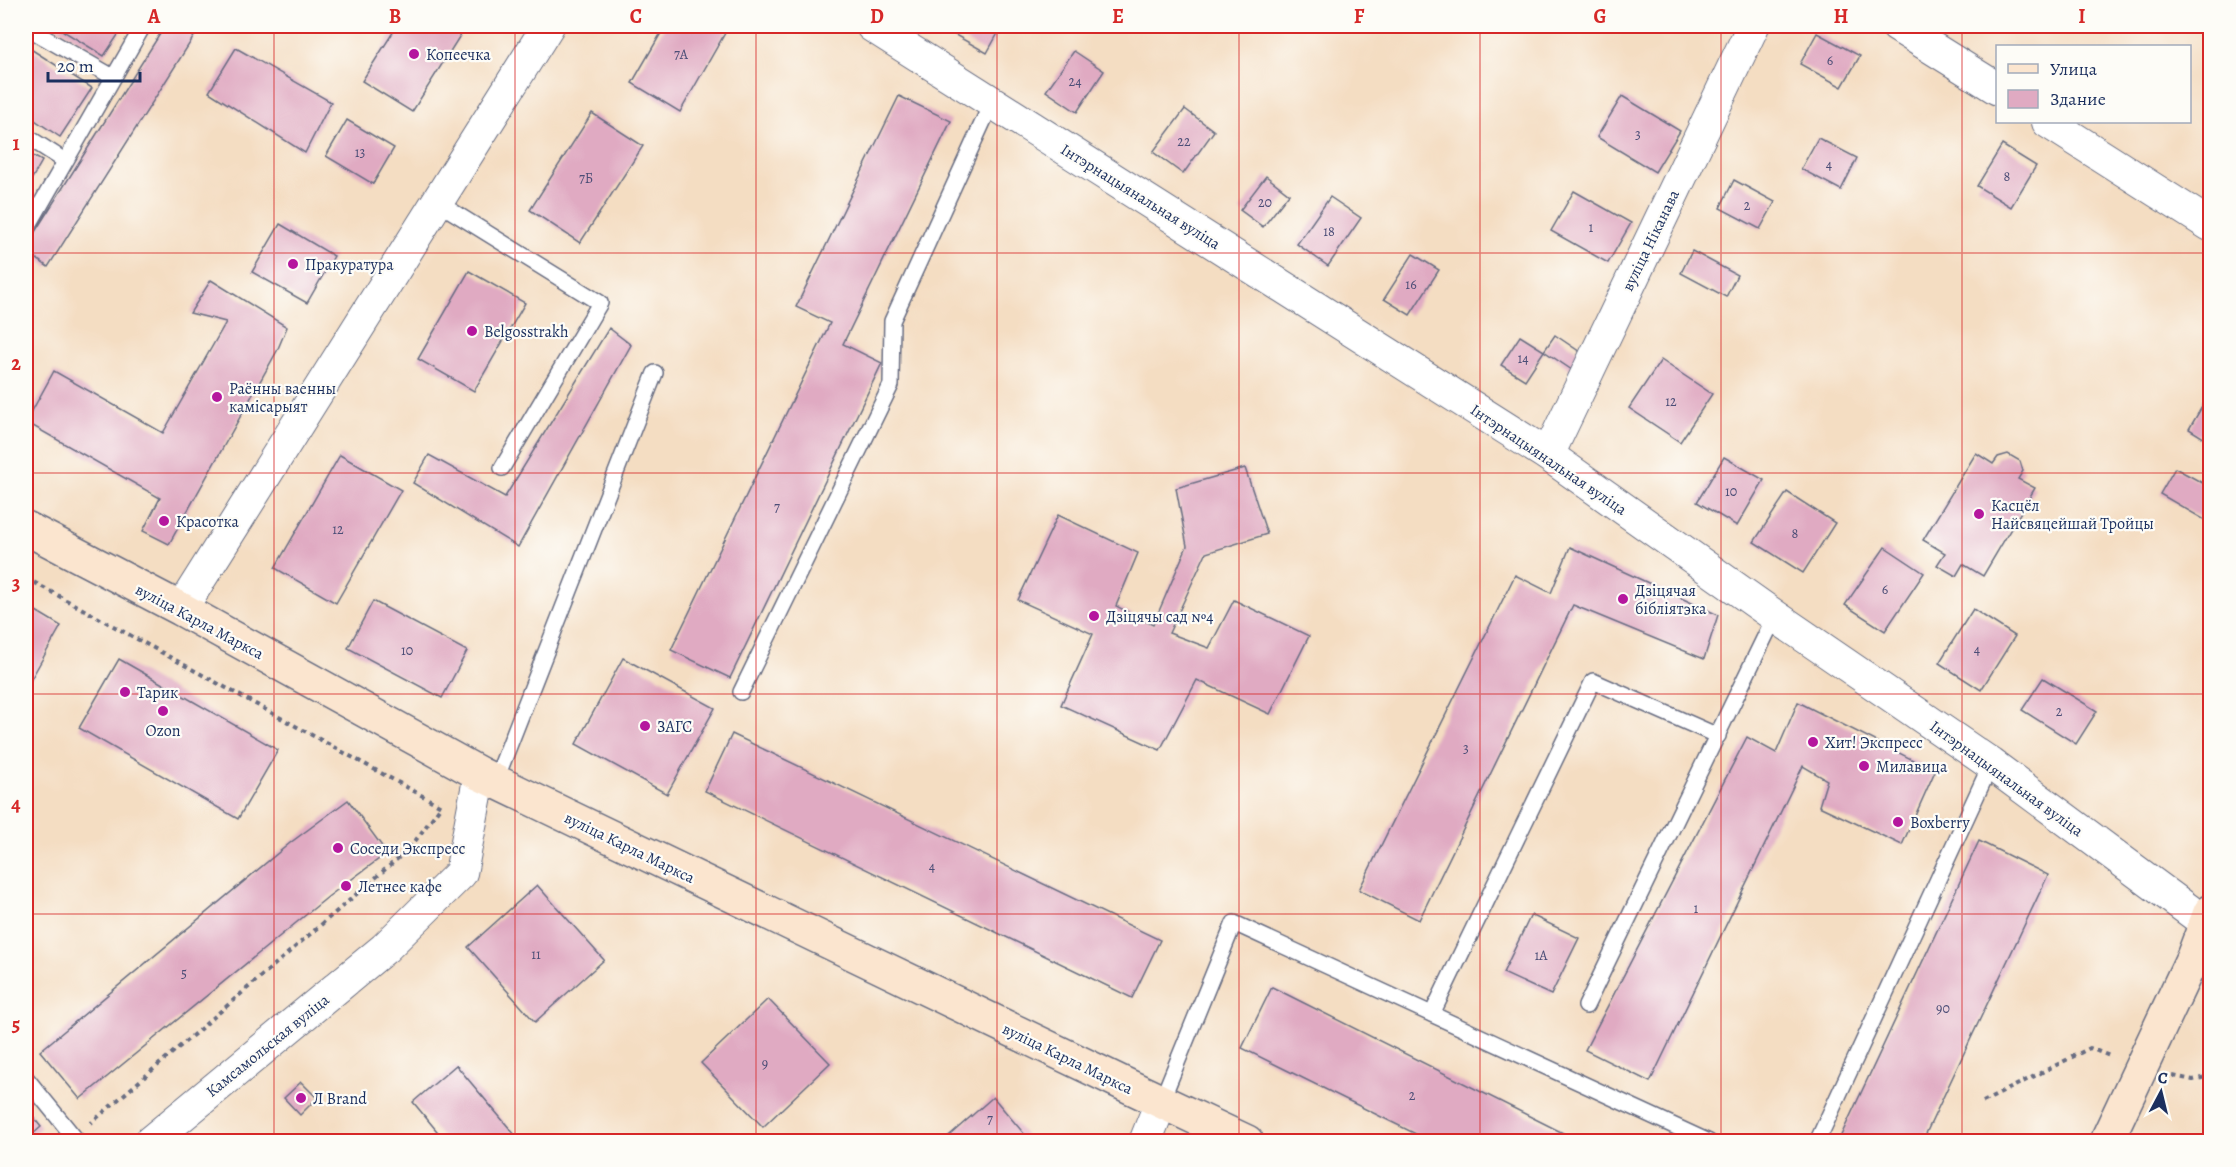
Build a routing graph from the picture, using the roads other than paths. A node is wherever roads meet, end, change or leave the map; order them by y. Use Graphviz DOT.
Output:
graph roads {
  1 [pos="143,26"];
  2 [pos="548,26"];
  3 [pos="872,26"];
  4 [pos="1753,26"];
  5 [pos="1897,26"];
  6 [pos="26,27"];
  7 [pos="113,76"];
  8 [pos="1996,88"];
  9 [pos="992,102"];
  10 [pos="2050,123"];
  11 [pos="26,136"];
  12 [pos="65,161"];
  13 [pos="437,202"];
  14 [pos="2211,225"];
  15 [pos="26,230"];
  16 [pos="655,373"];
  17 [pos="1548,455"];
  18 [pos="502,468"];
  19 [pos="26,528"];
  20 [pos="181,609"];
  21 [pos="1775,616"];
  22 [pos="741,692"];
  23 [pos="1718,736"];
  24 [pos="1991,764"];
  25 [pos="487,778"];
  26 [pos="2209,918"];
  27 [pos="1586,1006"];
  28 [pos="1432,1014"];
  29 [pos="26,1078"];
  30 [pos="1161,1102"];
  31 [pos="77,1139"];
  32 [pos="150,1142"];
  33 [pos="1145,1142"];
  34 [pos="1247,1142"];
  35 [pos="1709,1142"];
  36 [pos="1817,1142"];
  37 [pos="2106,1142"];
  1 -- 7 [label="lane"];
  2 -- 13 [label="street"];
  3 -- 9 [label="street, Інтэрнацыянальная вуліца"];
  4 -- 17 [label="street, вуліца Ніканава"];
  5 -- 8 [label="street"];
  6 -- 7 [label="lane"];
  7 -- 12 [label="lane"];
  9 -- 17 [label="street, Інтэрнацыянальная вуліца"];
  9 -- 22 [label="lane"];
  10 -- 14 [label="street"];
  11 -- 12 [label="lane"];
  12 -- 15 [label="lane"];
  13 -- 18 [label="lane"];
  13 -- 20 [label="street"];
  16 -- 25 [label="lane"];
  17 -- 21 [label="street, Інтэрнацыянальная вуліца"];
  19 -- 20 [label="main road, вуліца Карла Маркса"];
  20 -- 25 [label="main road, вуліца Карла Маркса"];
  21 -- 23 [label="lane"];
  21 -- 24 [label="street, Інтэрнацыянальная вуліца"];
  23 -- 27 [label="lane"];
  23 -- 28 [label="lane"];
  24 -- 26 [label="street, Інтэрнацыянальная вуліца"];
  24 -- 36 [label="lane"];
  25 -- 30 [label="main road, вуліца Карла Маркса"];
  25 -- 32 [label="street, Камсамольская вуліца"];
  26 -- 37 [label="main road"];
  28 -- 30 [label="lane"];
  28 -- 35 [label="lane"];
  29 -- 31 [label="lane"];
  30 -- 33 [label="street"];
  30 -- 34 [label="main road, вуліца Карла Маркса"];
}
